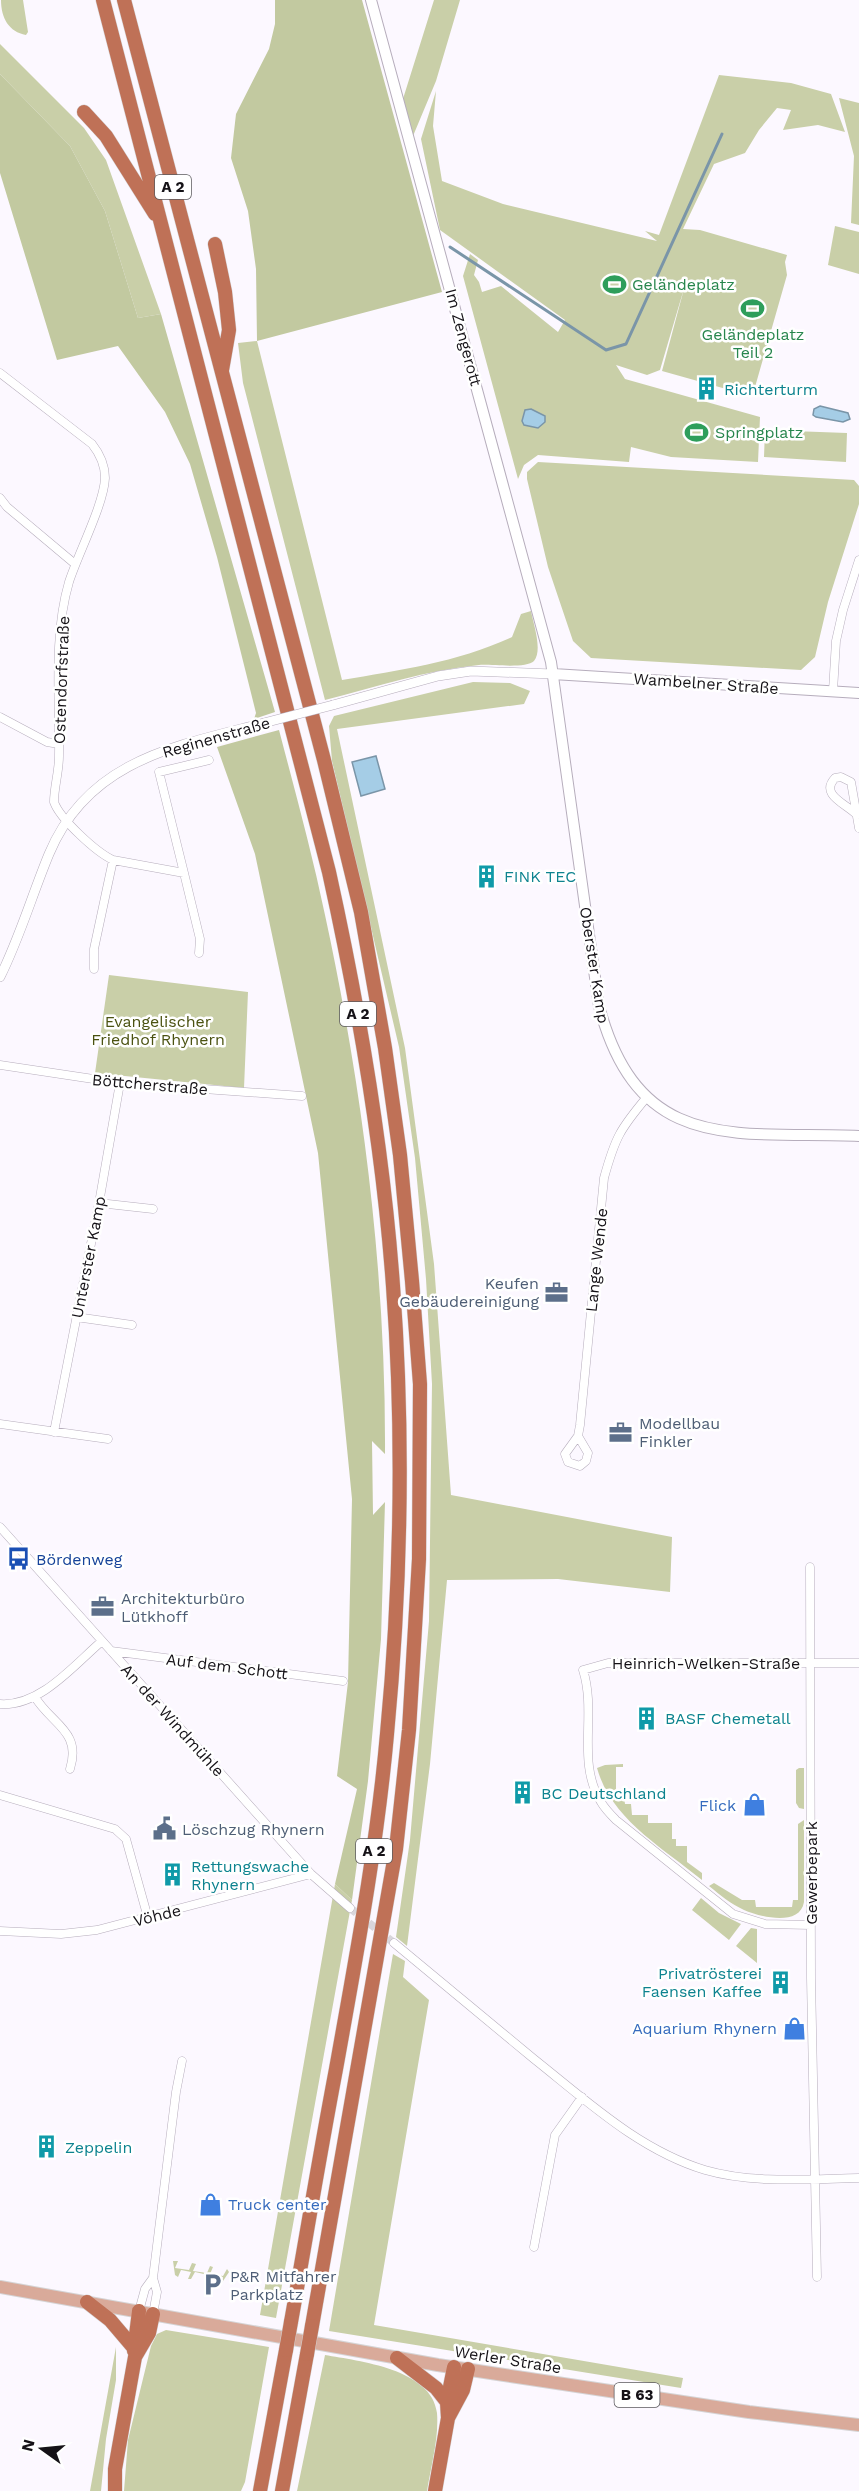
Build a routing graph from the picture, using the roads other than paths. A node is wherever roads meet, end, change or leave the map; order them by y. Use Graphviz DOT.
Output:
graph roads {
  1 [pos="102,0"];
  2 [pos="124,0"];
  3 [pos="371,0"];
  4 [pos="84,112"];
  5 [pos="161,223"];
  6 [pos="215,244"];
  7 [pos="0,373"];
  8 [pos="221,375"];
  9 [pos="0,498"];
  10 [pos="7,507"];
  11 [pos="0,514"];
  12 [pos="859,560"];
  13 [pos="75,564"];
  14 [pos="553,674"];
  15 [pos="833,691"];
  16 [pos="859,693"];
  17 [pos="0,717"];
  18 [pos="59,744"];
  19 [pos="209,760"];
  20 [pos="857,815"];
  21 [pos="67,821"];
  22 [pos="859,828"];
  23 [pos="113,860"];
  24 [pos="184,873"];
  25 [pos="199,953"];
  26 [pos="94,969"];
  27 [pos="0,977"];
  28 [pos="0,1065"];
  29 [pos="120,1083"];
  30 [pos="302,1096"];
  31 [pos="647,1097"];
  32 [pos="859,1136"];
  33 [pos="99,1203"];
  34 [pos="153,1209"];
  35 [pos="76,1317"];
  36 [pos="132,1325"];
  37 [pos="0,1424"];
  38 [pos="54,1431"];
  39 [pos="579,1436"];
  40 [pos="108,1439"];
  41 [pos="0,1527"];
  42 [pos="810,1568"];
  43 [pos="102,1641"];
  44 [pos="111,1652"];
  45 [pos="811,1663"];
  46 [pos="859,1663"];
  47 [pos="343,1681"];
  48 [pos="35,1697"];
  49 [pos="2,1704"];
  50 [pos="70,1769"];
  51 [pos="0,1795"];
  52 [pos="311,1874"];
  53 [pos="350,1908"];
  54 [pos="148,1918"];
  55 [pos="810,1925"];
  56 [pos="0,1931"];
  57 [pos="393,1944"];
  58 [pos="182,2061"];
  59 [pos="582,2097"];
  60 [pos="859,2178"];
  61 [pos="814,2179"];
  62 [pos="534,2247"];
  63 [pos="817,2277"];
  64 [pos="153,2278"];
  65 [pos="0,2287"];
  66 [pos="87,2302"];
  67 [pos="138,2311"];
  68 [pos="153,2314"];
  69 [pos="134,2352"];
  70 [pos="397,2358"];
  71 [pos="454,2367"];
  72 [pos="468,2369"];
  73 [pos="447,2402"];
  74 [pos="448,2418"];
  75 [pos="859,2425"];
  76 [pos="115,2491"];
  77 [pos="260,2491"];
  78 [pos="282,2491"];
  79 [pos="435,2491"];
  1 -- 5 [label="highway, A 2"];
  2 -- 8 [label="highway, A 2"];
  3 -- 14 [label="main road, Im Zengerott"];
  4 -- 5 [label="highway"];
  5 -- 77 [label="highway, A 2, bridge"];
  6 -- 8 [label="highway"];
  7 -- 13 [label="street, Ostendorfstraße"];
  8 -- 78 [label="highway, A 2, bridge"];
  9 -- 10 [label="street"];
  10 -- 11 [label="street"];
  10 -- 13 [label="street"];
  12 -- 15 [label="street"];
  13 -- 18 [label="street, Ostendorfstraße"];
  14 -- 15 [label="main road, Wambelner Straße"];
  14 -- 21 [label="street, Reginenstraße, bridge"];
  14 -- 31 [label="main road, Oberster Kamp"];
  15 -- 16 [label="main road, Wambelner Straße"];
  17 -- 18 [label="street"];
  18 -- 21 [label="street, Ostendorfstraße"];
  19 -- 24 [label="street"];
  20 -- 20 [label="street"];
  20 -- 22 [label="street"];
  21 -- 23 [label="street, Ostendorfstraße"];
  21 -- 27 [label="street, Reginenstraße"];
  23 -- 24 [label="street"];
  23 -- 26 [label="street"];
  24 -- 25 [label="street"];
  28 -- 29 [label="street, Böttcherstraße"];
  29 -- 30 [label="street, Böttcherstraße"];
  29 -- 33 [label="street, Unterster Kamp"];
  31 -- 32 [label="main road, Oberster Kamp"];
  31 -- 39 [label="street, Lange Wende"];
  33 -- 34 [label="street"];
  33 -- 35 [label="street, Unterster Kamp"];
  35 -- 36 [label="street"];
  35 -- 38 [label="street, Unterster Kamp"];
  37 -- 38 [label="street"];
  38 -- 40 [label="street"];
  41 -- 43 [label="street, An der Windmühle"];
  42 -- 45 [label="street, Gewerbepark"];
  43 -- 44 [label="street, An der Windmühle"];
  43 -- 48 [label="street"];
  44 -- 47 [label="street, Auf dem Schott"];
  44 -- 52 [label="street, An der Windmühle"];
  45 -- 46 [label="street, Heinrich-Welken-Straße"];
  45 -- 55 [label="street, Gewerbepark"];
  45 -- 55 [label="street, Heinrich-Welken-Straße"];
  48 -- 49 [label="street"];
  48 -- 50 [label="street"];
  51 -- 54 [label="street"];
  52 -- 53 [label="street, An der Windmühle"];
  52 -- 54 [label="street, Vöhde"];
  54 -- 56 [label="street, Vöhde"];
  55 -- 61 [label="street, Gewerbepark"];
  57 -- 59 [label="street"];
  58 -- 64 [label="street"];
  59 -- 61 [label="street"];
  59 -- 62 [label="street"];
  60 -- 61 [label="street"];
  61 -- 63 [label="street, Gewerbepark"];
  64 -- 67 [label="street"];
  64 -- 68 [label="street"];
  65 -- 66 [label="main road, Werler Straße / B 63"];
  66 -- 67 [label="main road, Werler Straße / B 63"];
  66 -- 69 [label="highway"];
  67 -- 68 [label="main road, Werler Straße / B 63"];
  67 -- 69 [label="highway"];
  68 -- 69 [label="highway"];
  68 -- 70 [label="main road, Werler Straße / B 63"];
  69 -- 76 [label="highway"];
  70 -- 71 [label="main road, Werler Straße / B 63"];
  70 -- 73 [label="highway"];
  71 -- 72 [label="main road, Werler Straße / B 63"];
  71 -- 73 [label="highway"];
  72 -- 74 [label="highway"];
  72 -- 75 [label="main road, Werler Straße / B 63"];
  73 -- 74 [label="highway"];
  74 -- 79 [label="highway"];
}
